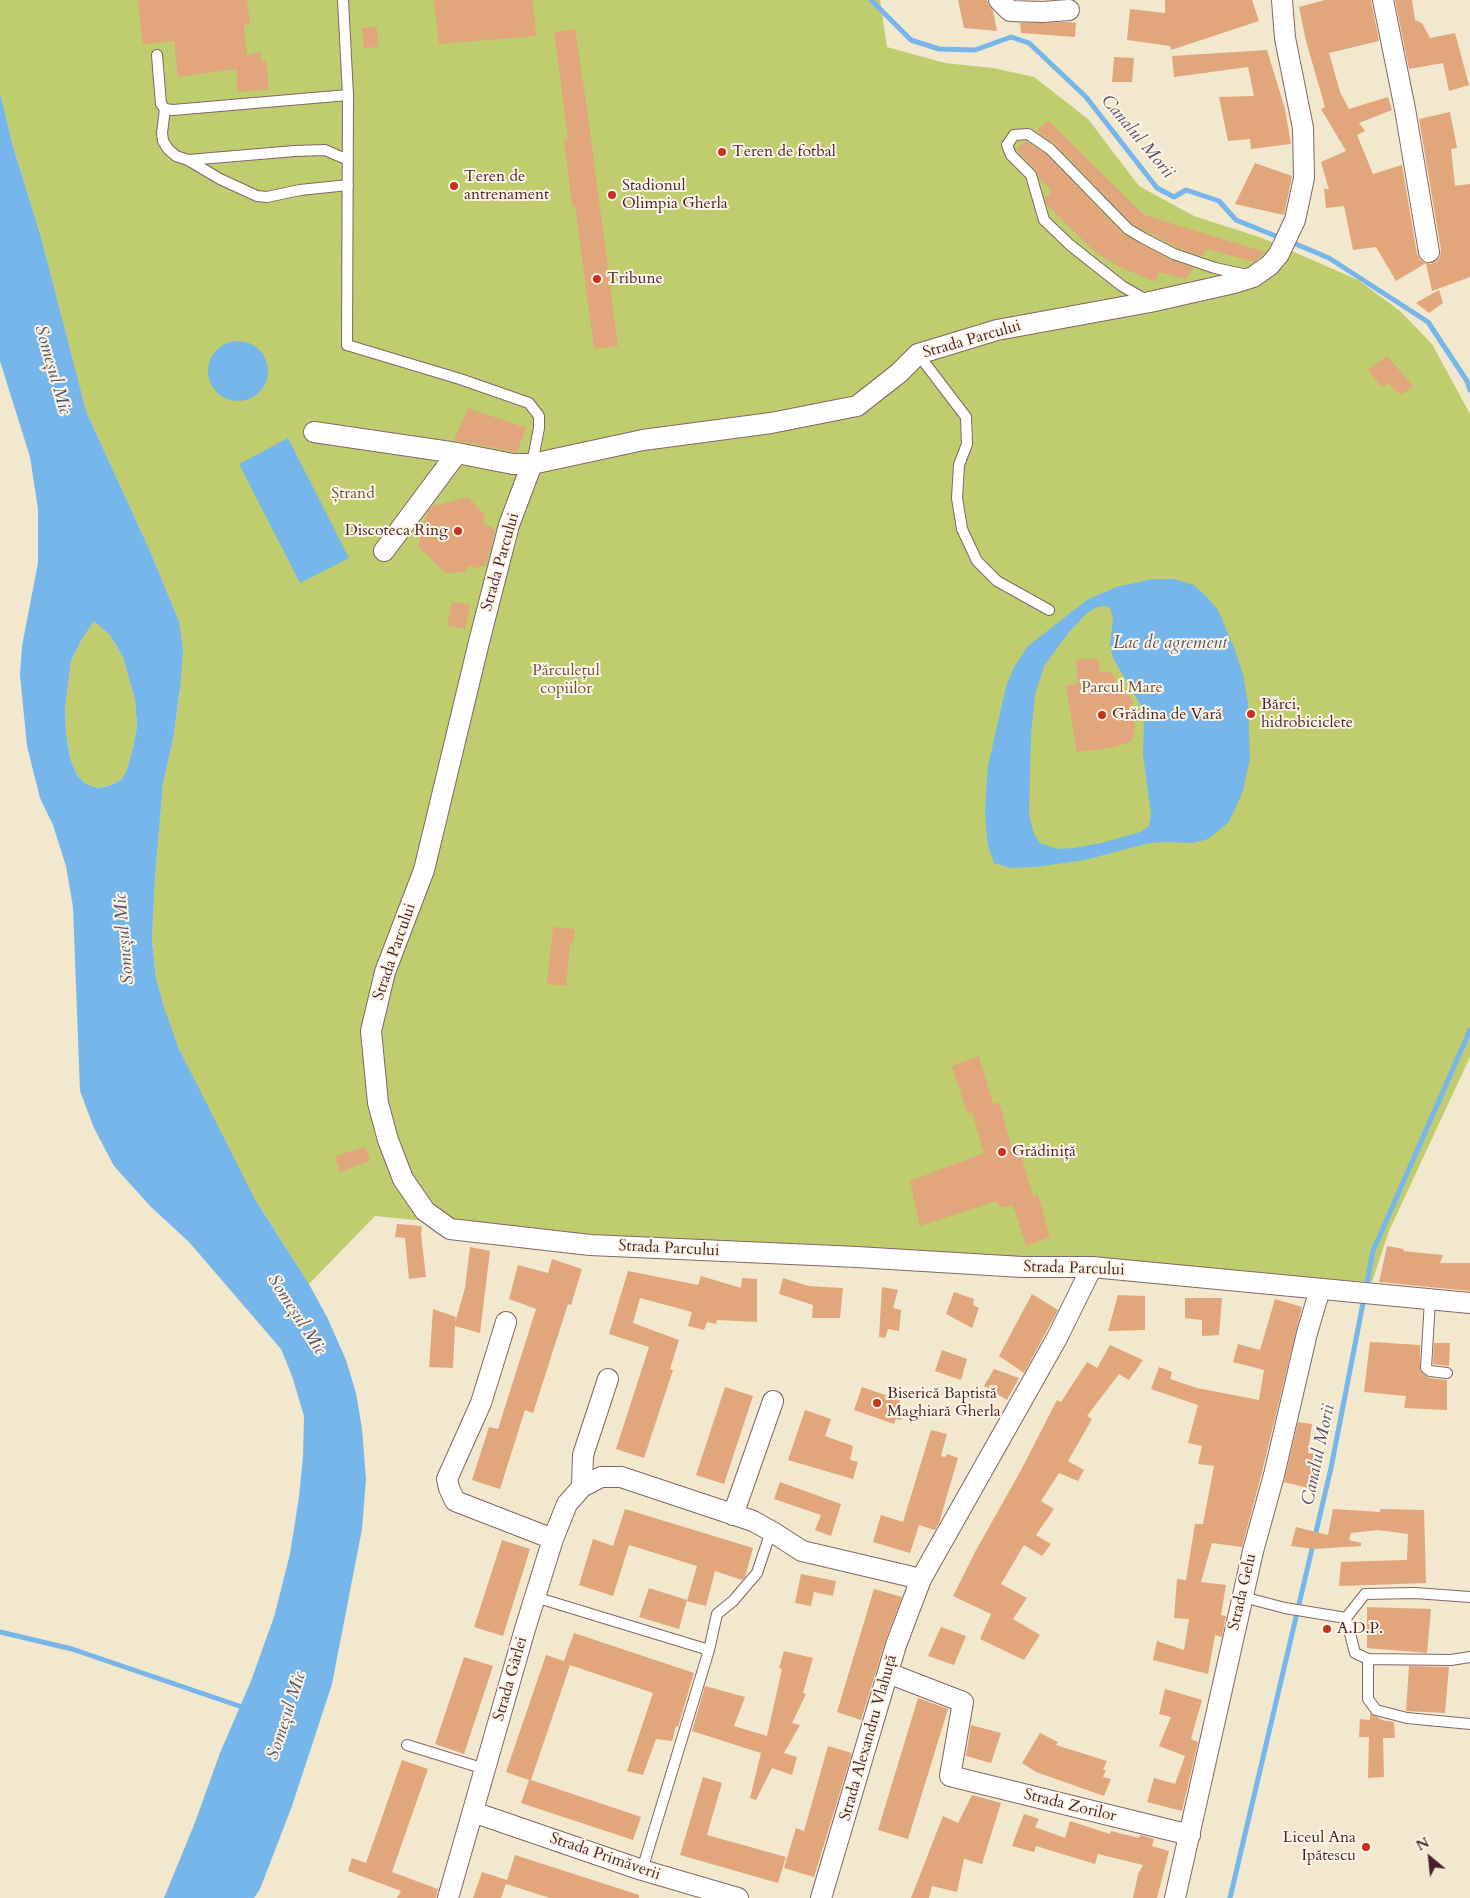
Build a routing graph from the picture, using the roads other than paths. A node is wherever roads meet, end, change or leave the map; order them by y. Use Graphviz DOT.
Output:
graph roads {
  1 [pos="343,0"];
  2 [pos="999,0"];
  3 [pos="1282,0"];
  4 [pos="1383,0"];
  5 [pos="1069,10"];
  6 [pos="157,55"];
  7 [pos="348,95"];
  8 [pos="165,109"];
  9 [pos="188,160"];
  10 [pos="348,160"];
  11 [pos="348,185"];
  12 [pos="1429,252"];
  13 [pos="1252,276"];
  14 [pos="1150,302"];
  15 [pos="918,354"];
  16 [pos="314,432"];
  17 [pos="457,453"];
  18 [pos="532,464"];
  19 [pos="384,551"];
  20 [pos="1049,610"];
  21 [pos="1092,1268"];
  22 [pos="1329,1290"];
  23 [pos="1430,1300"];
  24 [pos="1470,1303"];
  25 [pos="506,1322"];
  26 [pos="1447,1373"];
  27 [pos="608,1378"];
  28 [pos="773,1401"];
  29 [pos="582,1487"];
  30 [pos="733,1516"];
  31 [pos="771,1531"];
  32 [pos="553,1539"];
  33 [pos="921,1579"];
  34 [pos="535,1597"];
  35 [pos="1243,1597"];
  36 [pos="1470,1597"];
  37 [pos="1346,1618"];
  38 [pos="709,1650"];
  39 [pos="1470,1657"];
  40 [pos="1368,1659"];
  41 [pos="888,1673"];
  42 [pos="1470,1724"];
  43 [pos="407,1745"];
  44 [pos="487,1763"];
  45 [pos="473,1812"];
  46 [pos="1190,1835"];
  47 [pos="642,1870"];
  48 [pos="690,1892"];
  49 [pos="448,1898"];
  50 [pos="738,1898"];
  51 [pos="821,1898"];
  52 [pos="1175,1898"];
  1 -- 7 [label="lane"];
  2 -- 5 [label="street"];
  3 -- 13 [label="street, Strada Parcului"];
  4 -- 12 [label="street"];
  6 -- 8 [label="lane"];
  7 -- 8 [label="lane"];
  7 -- 10 [label="lane"];
  8 -- 9 [label="lane"];
  9 -- 10 [label="lane"];
  9 -- 11 [label="lane"];
  10 -- 11 [label="lane"];
  11 -- 18 [label="lane"];
  13 -- 14 [label="street, Strada Parcului"];
  13 -- 14 [label="lane"];
  14 -- 15 [label="street, Strada Parcului"];
  15 -- 18 [label="street, Strada Parcului"];
  15 -- 20 [label="lane"];
  16 -- 17 [label="street"];
  17 -- 18 [label="street"];
  17 -- 19 [label="street"];
  18 -- 21 [label="street, Strada Parcului"];
  21 -- 22 [label="street, Strada Parcului"];
  21 -- 33 [label="street, Strada Alexandru Vlahuță"];
  22 -- 23 [label="street, Strada Parcului"];
  22 -- 35 [label="street, Strada Gelu"];
  23 -- 24 [label="street, Strada Parcului"];
  23 -- 26 [label="lane"];
  25 -- 32 [label="street"];
  27 -- 29 [label="street"];
  28 -- 30 [label="street"];
  29 -- 30 [label="street, Strada Gârlei"];
  29 -- 32 [label="street, Strada Gârlei"];
  30 -- 31 [label="street"];
  31 -- 33 [label="street"];
  31 -- 38 [label="lane"];
  32 -- 34 [label="street, Strada Gârlei"];
  33 -- 41 [label="street, Strada Alexandru Vlahuță"];
  34 -- 38 [label="lane"];
  34 -- 44 [label="street, Strada Gârlei"];
  35 -- 37 [label="lane"];
  35 -- 46 [label="street, Strada Gelu"];
  36 -- 37 [label="lane"];
  37 -- 40 [label="lane"];
  38 -- 47 [label="lane"];
  39 -- 40 [label="lane"];
  40 -- 42 [label="lane"];
  41 -- 46 [label="street, Strada Zorilor"];
  41 -- 51 [label="street, Strada Alexandru Vlahuță"];
  43 -- 44 [label="lane"];
  44 -- 45 [label="street, Strada Gârlei"];
  45 -- 47 [label="street, Strada Primăverii"];
  45 -- 49 [label="street, Strada Gârlei"];
  46 -- 52 [label="street, Strada Gelu"];
  47 -- 48 [label="street, Strada Primăverii"];
  48 -- 50 [label="street, Strada Primăverii"];
}
